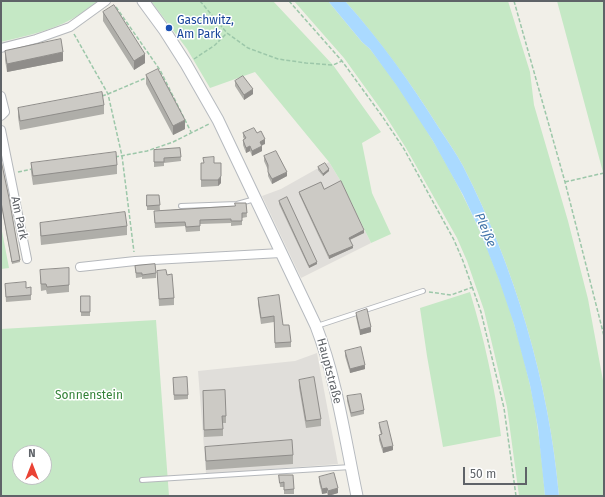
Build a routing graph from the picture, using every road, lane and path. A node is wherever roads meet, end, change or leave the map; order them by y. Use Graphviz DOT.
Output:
graph roads {
  1 [pos="106,1"];
  2 [pos="143,1"];
  3 [pos="200,1"];
  4 [pos="289,1"];
  5 [pos="514,1"];
  6 [pos="116,7"];
  7 [pos="70,27"];
  8 [pos="227,33"];
  9 [pos="1,48"];
  10 [pos="342,60"];
  11 [pos="186,64"];
  12 [pos="160,70"];
  13 [pos="155,73"];
  14 [pos="149,76"];
  15 [pos="108,94"];
  16 [pos="1,96"];
  17 [pos="100,96"];
  18 [pos="1,116"];
  19 [pos="218,120"];
  20 [pos="1,130"];
  21 [pos="192,133"];
  22 [pos="122,156"];
  23 [pos="115,157"];
  24 [pos="32,170"];
  25 [pos="10,173"];
  26 [pos="604,173"];
  27 [pos="565,182"];
  28 [pos="255,199"];
  29 [pos="181,206"];
  30 [pos="281,253"];
  31 [pos="27,259"];
  32 [pos="135,261"];
  33 [pos="80,267"];
  34 [pos="473,288"];
  35 [pos="423,291"];
  36 [pos="316,326"];
  37 [pos="604,336"];
  38 [pos="351,467"];
  39 [pos="142,480"];
  40 [pos="357,496"];
  41 [pos="516,496"];
  1 -- 7 [label="street"];
  2 -- 11 [label="main road, Hauptstraße"];
  3 -- 8 [label="path"];
  4 -- 10 [label="path"];
  5 -- 27 [label="path"];
  6 -- 12 [label="path"];
  7 -- 9 [label="street"];
  7 -- 15 [label="path"];
  8 -- 10 [label="path"];
  8 -- 11 [label="path"];
  10 -- 34 [label="path"];
  11 -- 19 [label="main road, Hauptstraße"];
  12 -- 13 [label="path"];
  12 -- 21 [label="path"];
  14 -- 15 [label="path"];
  15 -- 17 [label="path"];
  15 -- 22 [label="path"];
  16 -- 18 [label="street"];
  19 -- 21 [label="path"];
  19 -- 28 [label="main road, Hauptstraße"];
  20 -- 25 [label="street, Am Park"];
  21 -- 22 [label="path"];
  22 -- 23 [label="path"];
  22 -- 32 [label="path"];
  24 -- 25 [label="path"];
  25 -- 31 [label="street, Am Park"];
  26 -- 27 [label="path"];
  27 -- 37 [label="path"];
  28 -- 29 [label="lane"];
  28 -- 30 [label="main road, Hauptstraße"];
  30 -- 32 [label="street"];
  30 -- 36 [label="main road, Hauptstraße"];
  32 -- 33 [label="street"];
  34 -- 35 [label="path"];
  34 -- 41 [label="path"];
  35 -- 36 [label="lane"];
  36 -- 38 [label="main road, Hauptstraße"];
  38 -- 39 [label="lane"];
  38 -- 40 [label="main road, Hauptstraße"];
}
